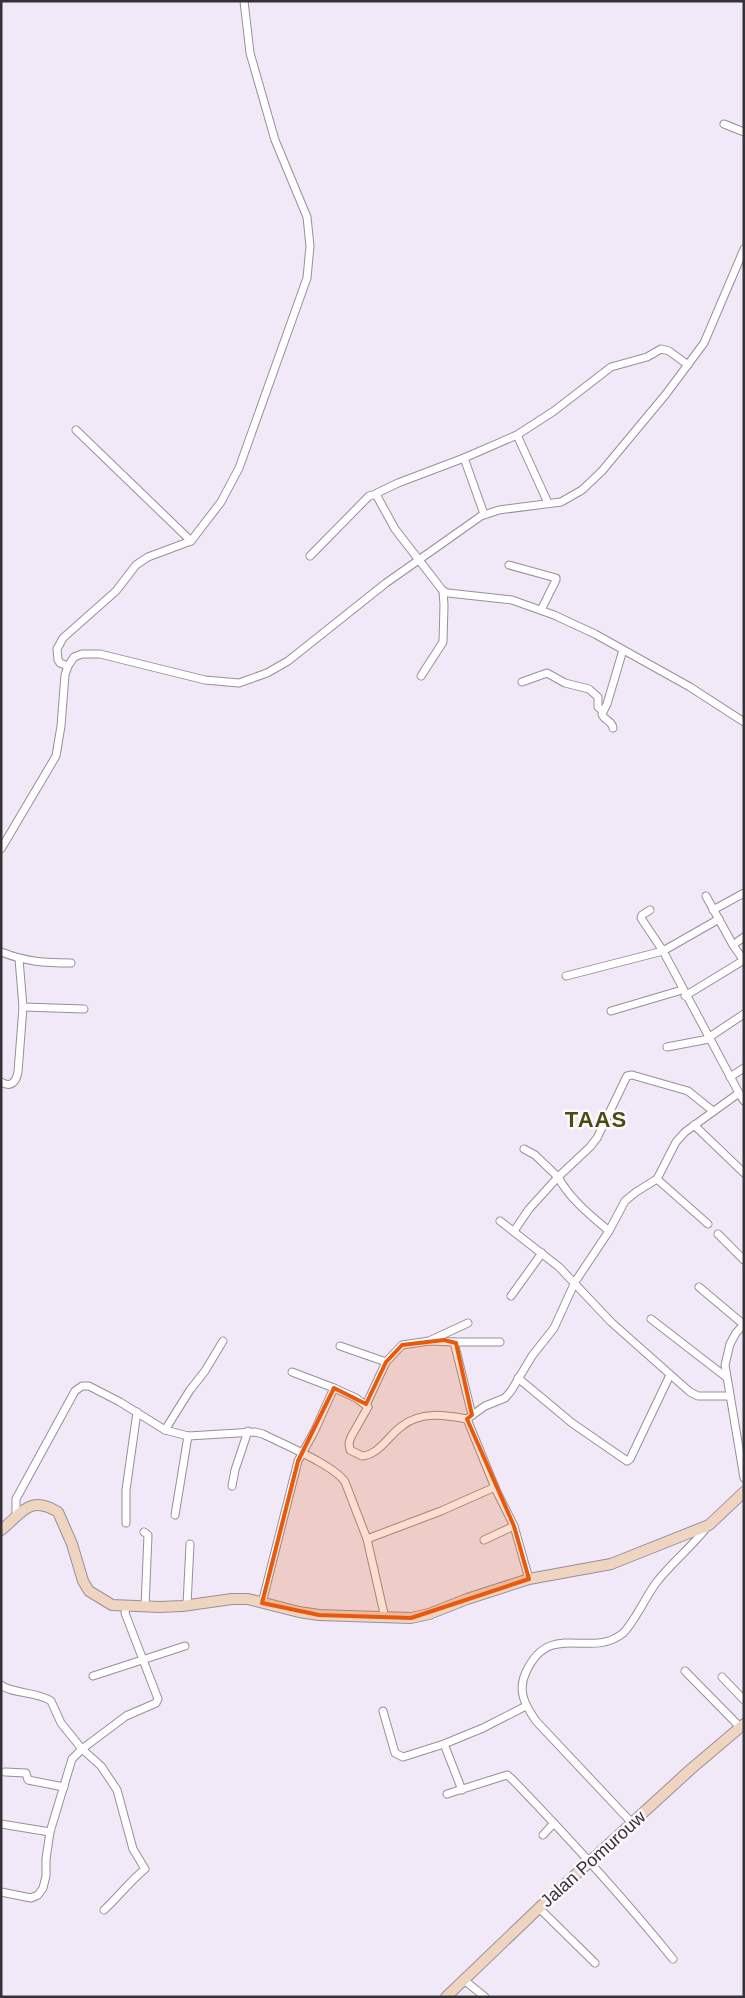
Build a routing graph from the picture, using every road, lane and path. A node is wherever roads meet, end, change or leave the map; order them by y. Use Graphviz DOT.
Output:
graph roads {
  1 [pos="244,1"];
  2 [pos="724,124"];
  3 [pos="744,132"];
  4 [pos="744,249"];
  5 [pos="683,362"];
  6 [pos="76,430"];
  7 [pos="517,435"];
  8 [pos="464,458"];
  9 [pos="377,494"];
  10 [pos="548,503"];
  11 [pos="484,514"];
  12 [pos="191,541"];
  13 [pos="310,556"];
  14 [pos="420,559"];
  15 [pos="509,565"];
  16 [pos="443,591"];
  17 [pos="541,610"];
  18 [pos="623,650"];
  19 [pos="68,666"];
  20 [pos="421,676"];
  21 [pos="522,682"];
  22 [pos="603,711"];
  23 [pos="744,722"];
  24 [pos="613,728"];
  25 [pos="1,849"];
  26 [pos="744,893"];
  27 [pos="706,896"];
  28 [pos="650,910"];
  29 [pos="713,910"];
  30 [pos="719,919"];
  31 [pos="744,937"];
  32 [pos="733,945"];
  33 [pos="663,951"];
  34 [pos="1,952"];
  35 [pos="19,960"];
  36 [pos="744,960"];
  37 [pos="71,963"];
  38 [pos="566,976"];
  39 [pos="684,993"];
  40 [pos="23,1007"];
  41 [pos="84,1009"];
  42 [pos="610,1011"];
  43 [pos="744,1014"];
  44 [pos="708,1039"];
  45 [pos="667,1047"];
  46 [pos="744,1068"];
  47 [pos="730,1078"];
  48 [pos="1,1082"];
  49 [pos="739,1093"];
  50 [pos="744,1101"];
  51 [pos="712,1111"];
  52 [pos="694,1125"];
  53 [pos="524,1149"];
  54 [pos="744,1172"];
  55 [pos="558,1177"];
  56 [pos="657,1179"];
  57 [pos="500,1221"];
  58 [pos="708,1224"];
  59 [pos="514,1231"];
  60 [pos="609,1231"];
  61 [pos="718,1234"];
  62 [pos="542,1253"];
  63 [pos="744,1260"];
  64 [pos="575,1282"];
  65 [pos="699,1287"];
  66 [pos="511,1296"];
  67 [pos="651,1318"];
  68 [pos="468,1323"];
  69 [pos="743,1324"];
  70 [pos="223,1341"];
  71 [pos="429,1341"];
  72 [pos="454,1342"];
  73 [pos="500,1342"];
  74 [pos="340,1346"];
  75 [pos="386,1362"];
  76 [pos="292,1372"];
  77 [pos="670,1375"];
  78 [pos="726,1377"];
  79 [pos="518,1378"];
  80 [pos="334,1388"];
  81 [pos="730,1396"];
  82 [pos="366,1405"];
  83 [pos="137,1412"];
  84 [pos="469,1417"];
  85 [pos="165,1430"];
  86 [pos="248,1431"];
  87 [pos="188,1436"];
  88 [pos="302,1454"];
  89 [pos="744,1478"];
  90 [pos="232,1486"];
  91 [pos="496,1490"];
  92 [pos="744,1492"];
  93 [pos="16,1515"];
  94 [pos="175,1515"];
  95 [pos="126,1523"];
  96 [pos="709,1525"];
  97 [pos="514,1526"];
  98 [pos="1,1530"];
  99 [pos="144,1532"];
  100 [pos="484,1540"];
  101 [pos="368,1542"];
  102 [pos="190,1544"];
  103 [pos="529,1579"];
  104 [pos="262,1603"];
  105 [pos="188,1605"];
  106 [pos="126,1607"];
  107 [pos="144,1607"];
  108 [pos="385,1618"];
  109 [pos="185,1646"];
  110 [pos="142,1658"];
  111 [pos="686,1671"];
  112 [pos="94,1676"];
  113 [pos="722,1677"];
  114 [pos="1,1686"];
  115 [pos="744,1700"];
  116 [pos="526,1706"];
  117 [pos="383,1712"];
  118 [pos="742,1726"];
  119 [pos="444,1744"];
  120 [pos="82,1749"];
  121 [pos="5,1772"];
  122 [pos="64,1787"];
  123 [pos="462,1790"];
  124 [pos="447,1794"];
  125 [pos="554,1823"];
  126 [pos="632,1823"];
  127 [pos="1,1824"];
  128 [pos="50,1832"];
  129 [pos="543,1835"];
  130 [pos="590,1861"];
  131 [pos="1,1892"];
  132 [pos="539,1908"];
  133 [pos="104,1910"];
  134 [pos="673,1959"];
  135 [pos="596,1963"];
  136 [pos="464,1980"];
  137 [pos="446,1997"];
  138 [pos="485,1997"];
  1 -- 12 [label="street"];
  2 -- 3 [label="street"];
  4 -- 5 [label="street"];
  5 -- 7 [label="street"];
  5 -- 10 [label="street"];
  6 -- 12 [label="street"];
  7 -- 8 [label="street"];
  7 -- 10 [label="street"];
  8 -- 9 [label="street"];
  8 -- 11 [label="street"];
  9 -- 13 [label="street"];
  9 -- 14 [label="street"];
  10 -- 11 [label="street"];
  11 -- 14 [label="street"];
  12 -- 19 [label="street"];
  14 -- 16 [label="street"];
  14 -- 19 [label="street"];
  15 -- 17 [label="street"];
  16 -- 17 [label="street"];
  16 -- 20 [label="street"];
  17 -- 18 [label="street"];
  18 -- 22 [label="street"];
  18 -- 23 [label="street"];
  19 -- 25 [label="street"];
  21 -- 22 [label="street"];
  22 -- 24 [label="street"];
  26 -- 29 [label="street"];
  27 -- 29 [label="street"];
  28 -- 33 [label="street"];
  29 -- 30 [label="street"];
  30 -- 32 [label="street"];
  30 -- 33 [label="street"];
  31 -- 32 [label="street"];
  32 -- 36 [label="street"];
  33 -- 38 [label="street"];
  33 -- 39 [label="street"];
  34 -- 35 [label="street"];
  35 -- 37 [label="street"];
  35 -- 40 [label="street"];
  36 -- 39 [label="street"];
  39 -- 42 [label="street"];
  39 -- 44 [label="street"];
  40 -- 41 [label="street"];
  40 -- 48 [label="street"];
  43 -- 44 [label="street"];
  44 -- 45 [label="street"];
  44 -- 47 [label="street"];
  46 -- 47 [label="street"];
  47 -- 49 [label="street"];
  49 -- 50 [label="street"];
  49 -- 51 [label="street"];
  51 -- 52 [label="street"];
  51 -- 55 [label="street"];
  52 -- 54 [label="street"];
  52 -- 56 [label="street"];
  53 -- 55 [label="street"];
  55 -- 59 [label="street"];
  55 -- 60 [label="street"];
  56 -- 58 [label="street"];
  56 -- 60 [label="street"];
  57 -- 59 [label="street"];
  59 -- 62 [label="street"];
  60 -- 64 [label="street"];
  61 -- 63 [label="street"];
  62 -- 64 [label="street"];
  62 -- 66 [label="street"];
  64 -- 77 [label="street"];
  64 -- 79 [label="street"];
  65 -- 69 [label="street"];
  67 -- 78 [label="street"];
  68 -- 71 [label="street"];
  69 -- 78 [label="street"];
  70 -- 85 [label="street"];
  71 -- 72 [label="street"];
  71 -- 75 [label="street"];
  72 -- 73 [label="street"];
  72 -- 84 [label="street"];
  74 -- 75 [label="street"];
  75 -- 82 [label="street"];
  76 -- 80 [label="street"];
  77 -- 79 [label="street"];
  77 -- 81 [label="street"];
  78 -- 81 [label="street"];
  79 -- 84 [label="street"];
  80 -- 82 [label="street"];
  80 -- 88 [label="street"];
  81 -- 89 [label="street"];
  82 -- 84 [label="street"];
  83 -- 85 [label="street"];
  83 -- 93 [label="street"];
  83 -- 95 [label="street"];
  84 -- 91 [label="street"];
  85 -- 87 [label="street"];
  86 -- 87 [label="street"];
  86 -- 88 [label="street"];
  86 -- 90 [label="street"];
  87 -- 94 [label="street"];
  88 -- 101 [label="street"];
  88 -- 104 [label="street"];
  91 -- 97 [label="street"];
  91 -- 101 [label="street"];
  92 -- 96 [label="street"];
  93 -- 98 [label="street"];
  93 -- 106 [label="street"];
  96 -- 103 [label="street"];
  96 -- 116 [label="street"];
  97 -- 100 [label="street"];
  97 -- 103 [label="street"];
  99 -- 107 [label="street"];
  101 -- 108 [label="street"];
  102 -- 105 [label="street"];
  103 -- 108 [label="street"];
  104 -- 105 [label="street"];
  104 -- 108 [label="street"];
  105 -- 107 [label="street"];
  106 -- 107 [label="street"];
  106 -- 110 [label="street"];
  109 -- 110 [label="street"];
  110 -- 112 [label="street"];
  110 -- 120 [label="street"];
  111 -- 118 [label="street"];
  113 -- 115 [label="street"];
  114 -- 120 [label="street"];
  116 -- 119 [label="street"];
  116 -- 126 [label="street"];
  117 -- 119 [label="street"];
  118 -- 126 [label="street, Jalan Pomurouw"];
  119 -- 123 [label="street"];
  120 -- 122 [label="street"];
  120 -- 133 [label="street"];
  121 -- 122 [label="street"];
  122 -- 128 [label="street"];
  123 -- 124 [label="street"];
  123 -- 125 [label="street"];
  125 -- 129 [label="street"];
  125 -- 130 [label="street"];
  126 -- 130 [label="street, Jalan Pomurouw"];
  127 -- 128 [label="street"];
  128 -- 131 [label="street"];
  130 -- 132 [label="street, Jalan Pomurouw"];
  130 -- 134 [label="street"];
  132 -- 135 [label="street"];
  132 -- 136 [label="street, Jalan Pomurouw"];
  136 -- 137 [label="street, Jalan Pomurouw"];
  136 -- 138 [label="street"];
}
